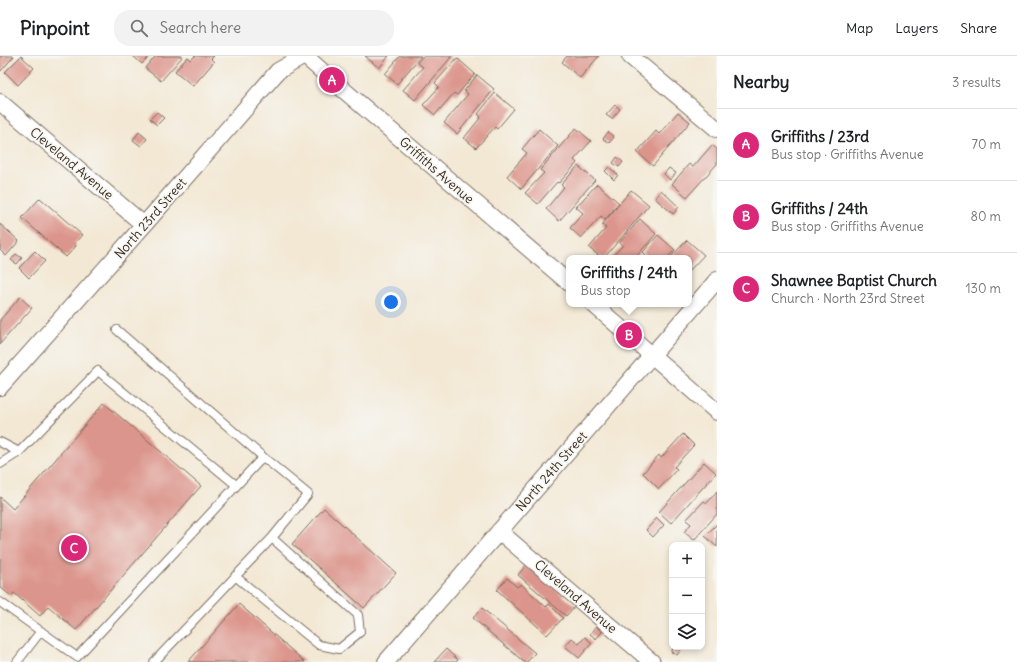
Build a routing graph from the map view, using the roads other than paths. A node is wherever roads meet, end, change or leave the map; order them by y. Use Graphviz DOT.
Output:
graph roads {
  1 [pos="305,56"];
  2 [pos="630,56"];
  3 [pos="0,102"];
  4 [pos="717,129"];
  5 [pos="144,225"];
  6 [pos="566,280"];
  7 [pos="717,280"];
  8 [pos="596,307"];
  9 [pos="117,330"];
  10 [pos="652,355"];
  11 [pos="0,387"];
  12 [pos="717,412"];
  13 [pos="0,442"];
  14 [pos="19,452"];
  15 [pos="263,456"];
  16 [pos="0,464"];
  17 [pos="236,485"];
  18 [pos="499,531"];
  19 [pos="272,538"];
  20 [pos="235,576"];
  21 [pos="0,602"];
  22 [pos="41,631"];
  23 [pos="80,659"];
  24 [pos="17,662"];
  25 [pos="154,662"];
  26 [pos="386,662"];
  27 [pos="652,662"];
  1 -- 5 [label="street, North 23rd Street"];
  1 -- 6 [label="street, Griffiths Avenue"];
  2 -- 4 [label="street"];
  3 -- 5 [label="street, Cleveland Avenue"];
  5 -- 11 [label="street, North 23rd Street"];
  7 -- 10 [label="street, North 24th Street"];
  8 -- 10 [label="street"];
  9 -- 15 [label="lane"];
  10 -- 12 [label="street"];
  10 -- 18 [label="street, North 24th Street"];
  13 -- 14 [label="lane"];
  14 -- 16 [label="lane"];
  14 -- 17 [label="lane"];
  15 -- 17 [label="lane"];
  15 -- 19 [label="lane"];
  17 -- 23 [label="lane"];
  18 -- 26 [label="street, North 24th Street"];
  18 -- 27 [label="street, Cleveland Avenue"];
  19 -- 20 [label="lane"];
  19 -- 20 [label="lane"];
  20 -- 25 [label="lane"];
  21 -- 22 [label="lane"];
  22 -- 23 [label="lane"];
  22 -- 24 [label="lane"];
}
